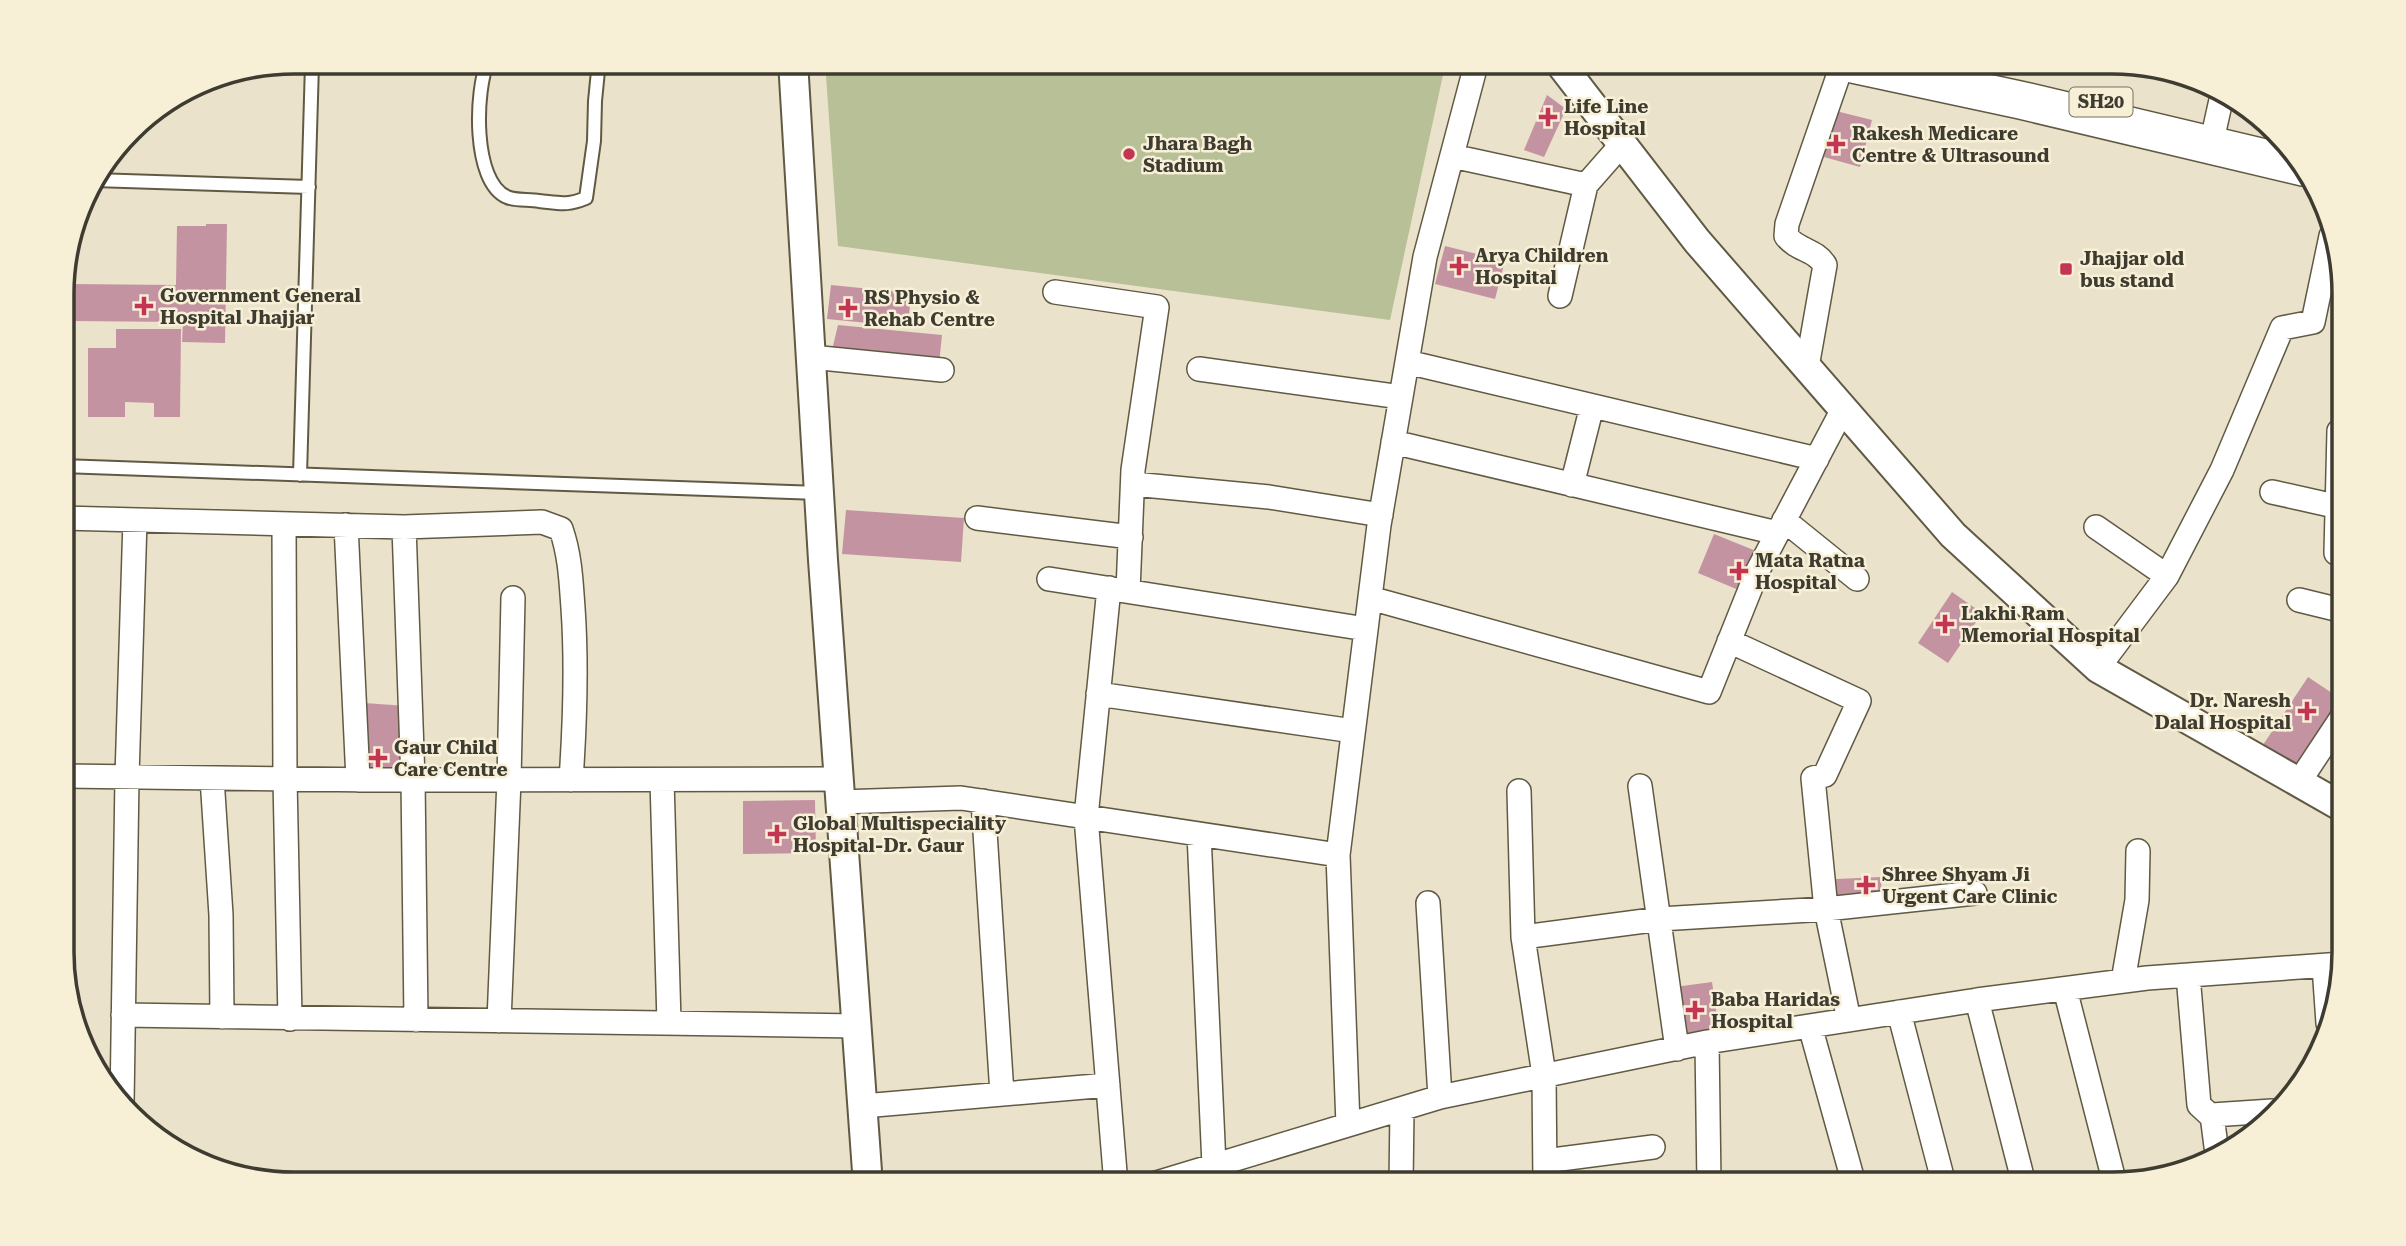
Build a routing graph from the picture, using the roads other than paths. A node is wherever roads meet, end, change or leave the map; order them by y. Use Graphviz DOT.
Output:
graph roads {
  1 [pos="313,74"];
  2 [pos="482,74"];
  3 [pos="598,74"];
  4 [pos="794,74"];
  5 [pos="1474,74"];
  6 [pos="1568,74"];
  7 [pos="1837,74"];
  8 [pos="1898,74"];
  9 [pos="1976,74"];
  10 [pos="2221,102"];
  11 [pos="2213,137"];
  12 [pos="1622,144"];
  13 [pos="2275,146"];
  14 [pos="1452,156"];
  15 [pos="2289,162"];
  16 [pos="105,180"];
  17 [pos="1586,185"];
  18 [pos="309,187"];
  19 [pos="2328,250"];
  20 [pos="1055,292"];
  21 [pos="1560,296"];
  22 [pos="811,357"];
  23 [pos="1407,362"];
  24 [pos="1807,367"];
  25 [pos="1199,369"];
  26 [pos="942,370"];
  27 [pos="1401,397"];
  28 [pos="1592,406"];
  29 [pos="1843,410"];
  30 [pos="1393,442"];
  31 [pos="1817,459"];
  32 [pos="74,466"];
  33 [pos="300,475"];
  34 [pos="1133,484"];
  35 [pos="1572,485"];
  36 [pos="2272,492"];
  37 [pos="819,493"];
  38 [pos="2332,505"];
  39 [pos="1381,515"];
  40 [pos="74,518"];
  41 [pos="977,518"];
  42 [pos="135,520"];
  43 [pos="284,523"];
  44 [pos="346,526"];
  45 [pos="404,527"];
  46 [pos="1781,527"];
  47 [pos="2096,527"];
  48 [pos="1131,537"];
  49 [pos="2167,576"];
  50 [pos="1049,579"];
  51 [pos="1857,579"];
  52 [pos="1118,590"];
  53 [pos="513,598"];
  54 [pos="1370,598"];
  55 [pos="2300,600"];
  56 [pos="2332,608"];
  57 [pos="1366,629"];
  58 [pos="1729,641"];
  59 [pos="2098,668"];
  60 [pos="1098,694"];
  61 [pos="1353,731"];
  62 [pos="2332,731"];
  63 [pos="74,776"];
  64 [pos="127,777"];
  65 [pos="212,778"];
  66 [pos="285,779"];
  67 [pos="358,780"];
  68 [pos="413,780"];
  69 [pos="509,780"];
  70 [pos="571,780"];
  71 [pos="662,780"];
  72 [pos="2299,782"];
  73 [pos="1640,786"];
  74 [pos="840,791"];
  75 [pos="1519,791"];
  76 [pos="984,801"];
  77 [pos="2332,801"];
  78 [pos="1086,817"];
  79 [pos="1199,834"];
  80 [pos="2138,852"];
  81 [pos="1338,855"];
  82 [pos="1975,893"];
  83 [pos="1428,903"];
  84 [pos="1826,909"];
  85 [pos="1660,919"];
  86 [pos="1523,937"];
  87 [pos="2332,965"];
  88 [pos="2188,975"];
  89 [pos="2123,981"];
  90 [pos="2065,989"];
  91 [pos="1977,1000"];
  92 [pos="1899,1012"];
  93 [pos="123,1015"];
  94 [pos="222,1017"];
  95 [pos="290,1019"];
  96 [pos="416,1020"];
  97 [pos="1849,1020"];
  98 [pos="499,1021"];
  99 [pos="669,1022"];
  100 [pos="857,1026"];
  101 [pos="1810,1026"];
  102 [pos="1707,1042"];
  103 [pos="1676,1049"];
  104 [pos="1544,1075"];
  105 [pos="1108,1085"];
  106 [pos="121,1089"];
  107 [pos="1002,1094"];
  108 [pos="1440,1097"];
  109 [pos="863,1106"];
  110 [pos="1402,1109"];
  111 [pos="2264,1112"];
  112 [pos="2212,1117"];
  113 [pos="1348,1125"];
  114 [pos="2216,1146"];
  115 [pos="1653,1147"];
  116 [pos="1545,1161"];
  117 [pos="1214,1165"];
  118 [pos="867,1172"];
  119 [pos="1115,1172"];
  120 [pos="1192,1172"];
  121 [pos="1401,1172"];
  122 [pos="1545,1172"];
  123 [pos="1709,1172"];
  124 [pos="1851,1172"];
  125 [pos="1941,1172"];
  126 [pos="2021,1172"];
  127 [pos="2112,1172"];
  1 -- 18 [label="lane"];
  2 -- 3 [label="lane"];
  4 -- 22 [label="street"];
  5 -- 14 [label="street"];
  6 -- 12 [label="street"];
  7 -- 24 [label="street"];
  8 -- 11 [label="main road, SH20"];
  9 -- 11 [label="main road, SH20"];
  10 -- 11 [label="street"];
  11 -- 13 [label="main road, SH20"];
  11 -- 15 [label="main road, SH20"];
  12 -- 17 [label="street"];
  12 -- 24 [label="street"];
  14 -- 17 [label="street"];
  14 -- 23 [label="street"];
  16 -- 18 [label="lane"];
  17 -- 21 [label="street"];
  18 -- 33 [label="lane"];
  19 -- 49 [label="street"];
  20 -- 34 [label="street"];
  22 -- 26 [label="street"];
  22 -- 37 [label="street"];
  23 -- 27 [label="street"];
  23 -- 28 [label="street"];
  24 -- 29 [label="street"];
  25 -- 27 [label="street"];
  27 -- 30 [label="street"];
  28 -- 31 [label="street"];
  28 -- 35 [label="street"];
  29 -- 31 [label="street"];
  29 -- 59 [label="street"];
  30 -- 35 [label="street"];
  30 -- 39 [label="street"];
  31 -- 46 [label="street"];
  32 -- 33 [label="lane"];
  33 -- 37 [label="lane"];
  34 -- 39 [label="street"];
  34 -- 48 [label="street"];
  35 -- 46 [label="street"];
  36 -- 38 [label="street"];
  37 -- 74 [label="street"];
  39 -- 54 [label="street"];
  40 -- 42 [label="street"];
  41 -- 48 [label="street"];
  42 -- 43 [label="street"];
  42 -- 64 [label="street"];
  43 -- 44 [label="street"];
  43 -- 66 [label="street"];
  44 -- 45 [label="street"];
  44 -- 67 [label="street"];
  45 -- 68 [label="street"];
  45 -- 70 [label="street"];
  46 -- 51 [label="street"];
  46 -- 58 [label="street"];
  47 -- 49 [label="street"];
  48 -- 52 [label="street"];
  49 -- 59 [label="street"];
  50 -- 52 [label="street"];
  52 -- 57 [label="street"];
  52 -- 60 [label="street"];
  53 -- 69 [label="street"];
  54 -- 57 [label="street"];
  54 -- 58 [label="street"];
  55 -- 56 [label="street"];
  57 -- 61 [label="street"];
  58 -- 84 [label="street"];
  59 -- 72 [label="street"];
  60 -- 61 [label="street"];
  60 -- 78 [label="street"];
  61 -- 81 [label="street"];
  62 -- 72 [label="street"];
  63 -- 64 [label="street"];
  64 -- 65 [label="street"];
  64 -- 93 [label="street"];
  65 -- 66 [label="street"];
  65 -- 94 [label="street"];
  66 -- 67 [label="street"];
  66 -- 95 [label="street"];
  67 -- 68 [label="street"];
  68 -- 69 [label="street"];
  68 -- 96 [label="street"];
  69 -- 70 [label="street"];
  69 -- 98 [label="street"];
  70 -- 71 [label="street"];
  71 -- 74 [label="street"];
  71 -- 99 [label="street"];
  72 -- 77 [label="street"];
  73 -- 85 [label="street"];
  74 -- 76 [label="street"];
  74 -- 100 [label="street"];
  75 -- 86 [label="street"];
  76 -- 78 [label="street"];
  76 -- 107 [label="street"];
  78 -- 79 [label="street"];
  78 -- 105 [label="street"];
  79 -- 81 [label="street"];
  79 -- 117 [label="street"];
  80 -- 89 [label="street"];
  81 -- 113 [label="street"];
  82 -- 84 [label="street"];
  83 -- 108 [label="street"];
  84 -- 85 [label="street"];
  84 -- 97 [label="street"];
  85 -- 86 [label="street"];
  85 -- 103 [label="street"];
  86 -- 104 [label="street"];
  87 -- 88 [label="street"];
  88 -- 89 [label="street"];
  88 -- 112 [label="street"];
  89 -- 90 [label="street"];
  90 -- 91 [label="street"];
  90 -- 127 [label="street"];
  91 -- 92 [label="street"];
  91 -- 126 [label="street"];
  92 -- 97 [label="street"];
  92 -- 125 [label="street"];
  93 -- 94 [label="street"];
  93 -- 106 [label="street"];
  94 -- 95 [label="street"];
  95 -- 96 [label="street"];
  96 -- 98 [label="street"];
  97 -- 101 [label="street"];
  98 -- 99 [label="street"];
  99 -- 100 [label="street"];
  100 -- 109 [label="street"];
  101 -- 102 [label="street"];
  101 -- 124 [label="street"];
  102 -- 103 [label="street"];
  102 -- 123 [label="street"];
  103 -- 104 [label="street"];
  104 -- 108 [label="street"];
  104 -- 116 [label="street"];
  105 -- 107 [label="street"];
  105 -- 119 [label="street"];
  107 -- 109 [label="street"];
  108 -- 110 [label="street"];
  109 -- 118 [label="street"];
  110 -- 113 [label="street"];
  110 -- 121 [label="street"];
  111 -- 112 [label="street"];
  112 -- 114 [label="street"];
  113 -- 117 [label="street"];
  115 -- 116 [label="street"];
  116 -- 122 [label="street"];
  117 -- 120 [label="street"];
}
